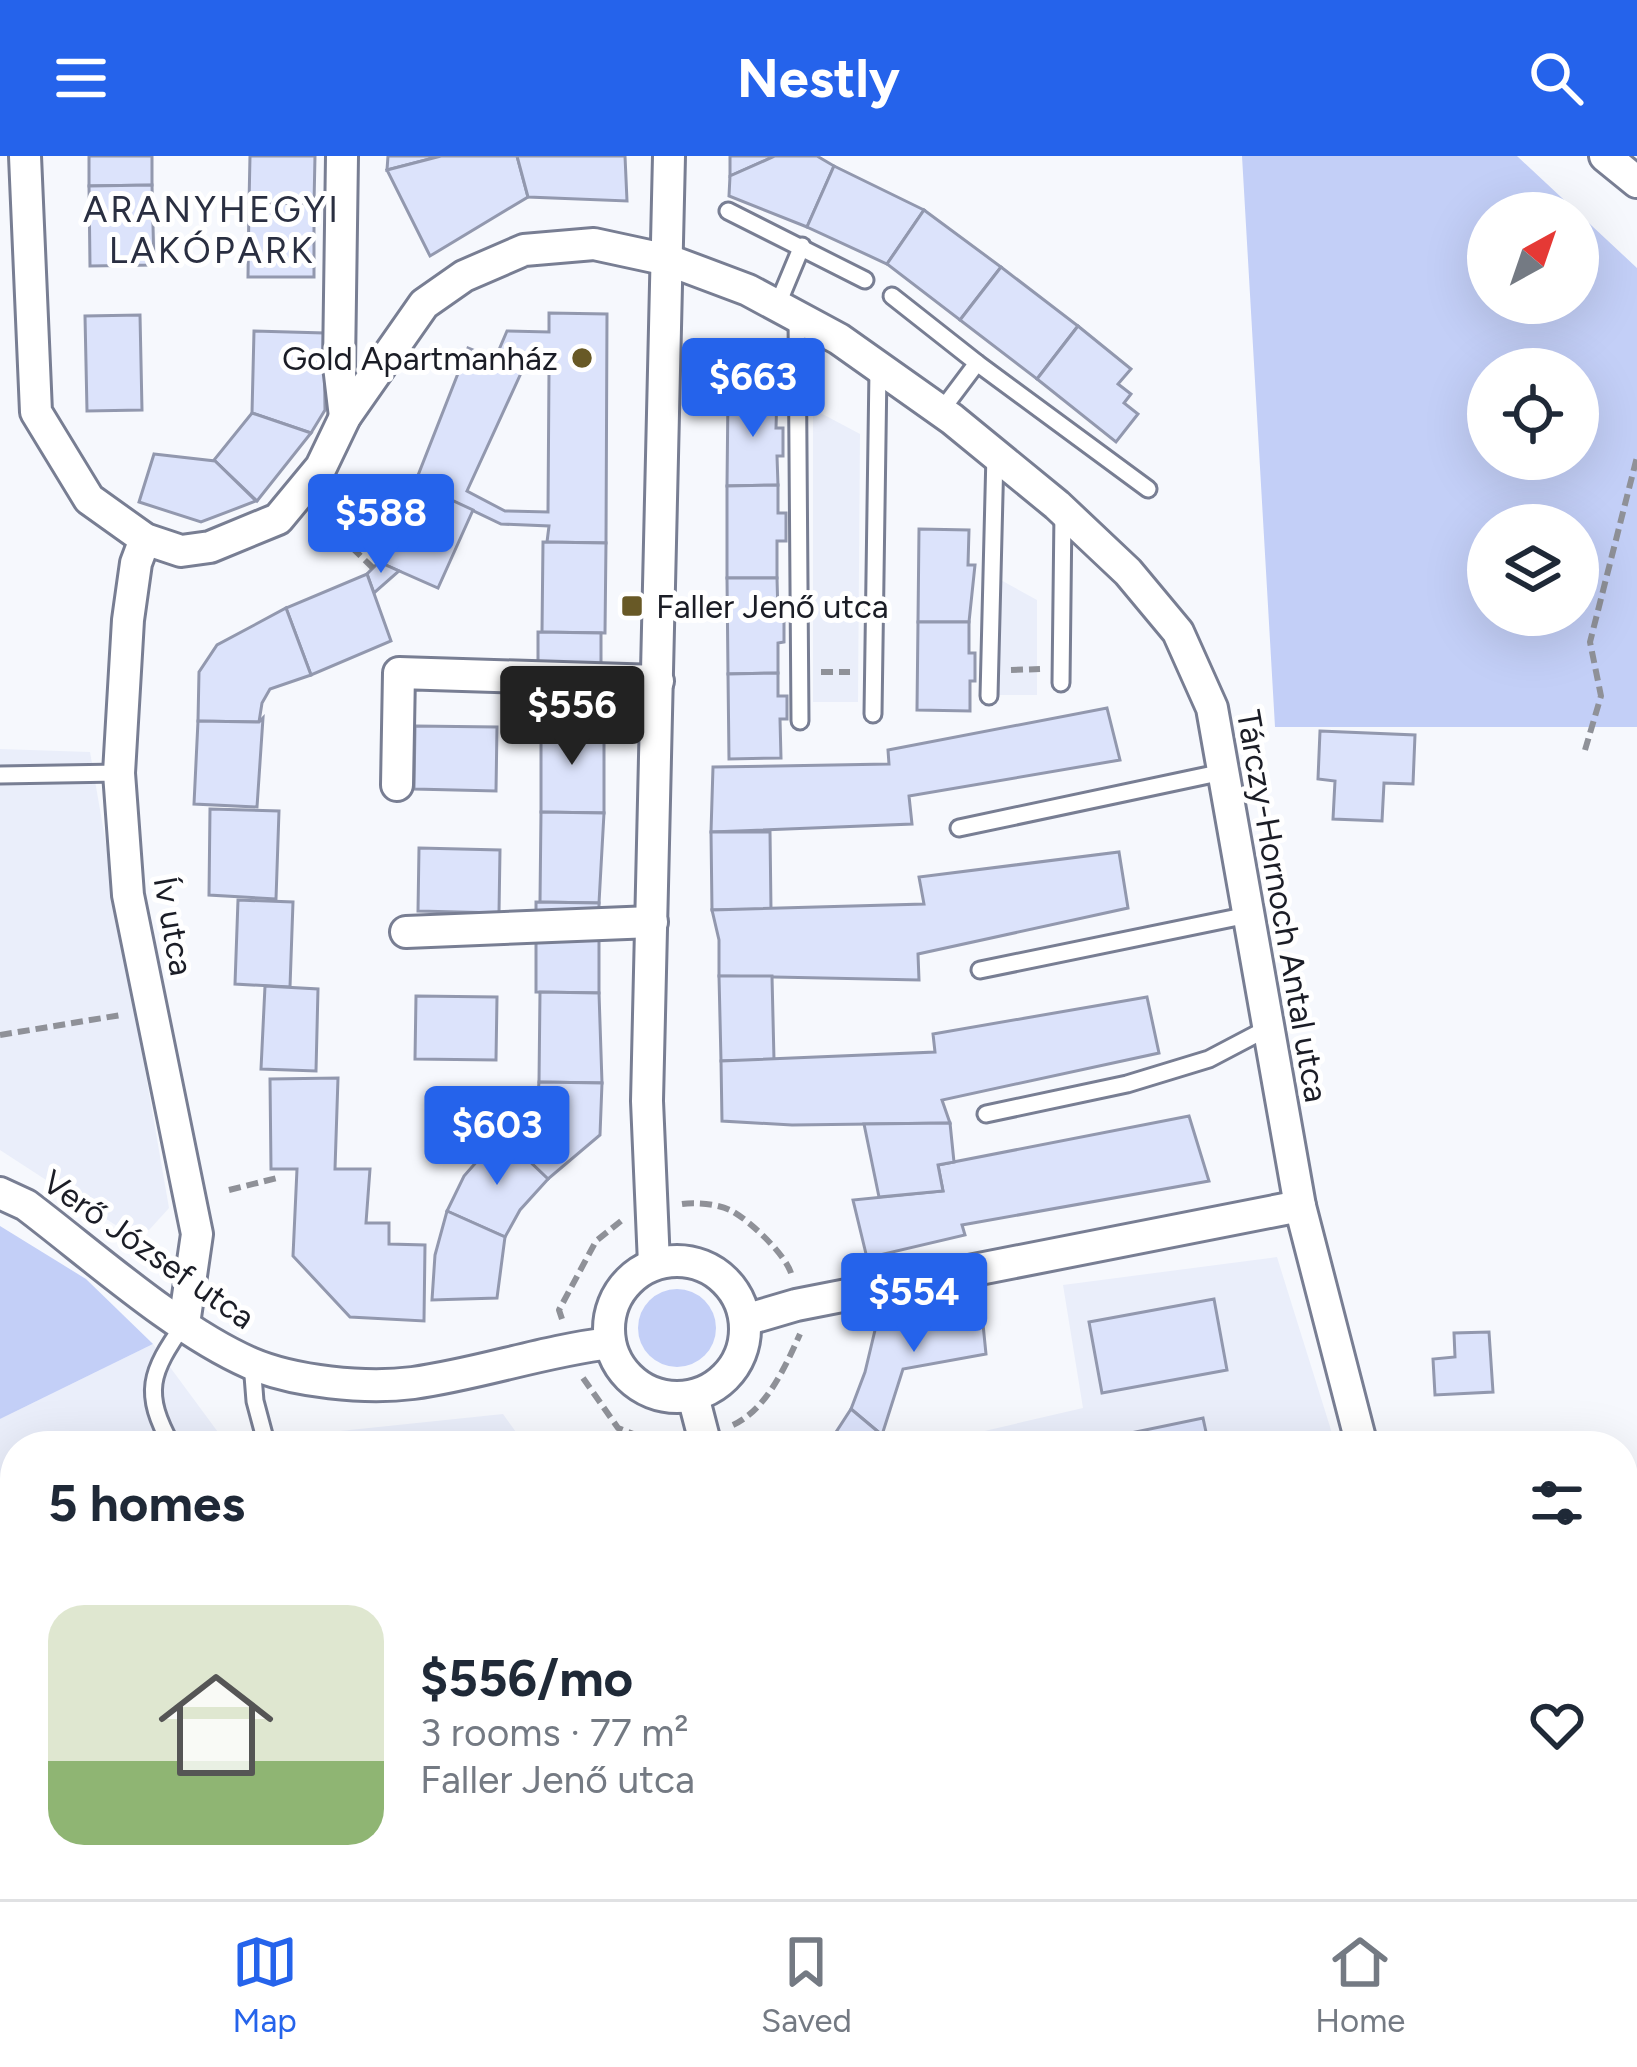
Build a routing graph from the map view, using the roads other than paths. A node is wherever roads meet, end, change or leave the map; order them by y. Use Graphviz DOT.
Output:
graph roads {
  1 [pos="25,156"];
  2 [pos="342,156"];
  3 [pos="669,156"];
  4 [pos="1605,156"];
  5 [pos="1637,182"];
  6 [pos="728,211"];
  7 [pos="802,246"];
  8 [pos="668,260"];
  9 [pos="14,278"];
  10 [pos="865,280"];
  11 [pos="892,296"];
  12 [pos="787,311"];
  13 [pos="977,363"];
  14 [pos="878,366"];
  15 [pos="941,411"];
  16 [pos="345,417"];
  17 [pos="995,454"];
  18 [pos="1148,490"];
  19 [pos="1063,511"];
  20 [pos="145,539"];
  21 [pos="1061,675"];
  22 [pos="658,681"];
  23 [pos="989,696"];
  24 [pos="872,715"];
  25 [pos="800,722"];
  26 [pos="1223,772"];
  27 [pos="119,773"];
  28 [pos="0,775"];
  29 [pos="397,784"];
  30 [pos="959,829"];
  31 [pos="1248,915"];
  32 [pos="652,922"];
  33 [pos="406,932"];
  34 [pos="980,970"];
  35 [pos="1269,1028"];
  36 [pos="986,1114"];
  37 [pos="0,1193"];
  38 [pos="1300,1206"];
  39 [pos="654,1264"];
  40 [pos="745,1320"];
  41 [pos="184,1324"];
  42 [pos="610,1343"];
  43 [pos="252,1364"];
  44 [pos="693,1396"];
  45 [pos="165,1431"];
  46 [pos="263,1431"];
  47 [pos="702,1431"];
  48 [pos="1358,1431"];
  1 -- 9 [label="street"];
  2 -- 16 [label="street"];
  3 -- 8 [label="street"];
  4 -- 5 [label="street"];
  6 -- 7 [label="lane"];
  7 -- 10 [label="lane"];
  7 -- 12 [label="lane"];
  8 -- 12 [label="street, Tárczy-Hornoch Antal utca"];
  8 -- 16 [label="street, Tárczy-Hornoch Antal utca"];
  8 -- 22 [label="street"];
  9 -- 20 [label="street"];
  11 -- 13 [label="lane"];
  12 -- 14 [label="street, Tárczy-Hornoch Antal utca"];
  12 -- 25 [label="lane"];
  13 -- 15 [label="lane"];
  13 -- 18 [label="lane"];
  14 -- 15 [label="street, Tárczy-Hornoch Antal utca"];
  14 -- 24 [label="lane"];
  15 -- 17 [label="street, Tárczy-Hornoch Antal utca"];
  16 -- 20 [label="street, Tárczy-Hornoch Antal utca"];
  17 -- 19 [label="street, Tárczy-Hornoch Antal utca"];
  17 -- 23 [label="lane"];
  19 -- 21 [label="lane"];
  19 -- 26 [label="street, Tárczy-Hornoch Antal utca"];
  20 -- 27 [label="street, Ív utca"];
  22 -- 29 [label="street"];
  22 -- 32 [label="street"];
  26 -- 30 [label="lane"];
  26 -- 31 [label="street, Tárczy-Hornoch Antal utca"];
  27 -- 28 [label="lane"];
  27 -- 41 [label="street, Ív utca"];
  31 -- 34 [label="lane"];
  31 -- 35 [label="street, Tárczy-Hornoch Antal utca"];
  32 -- 33 [label="street"];
  32 -- 39 [label="street"];
  35 -- 36 [label="lane"];
  35 -- 38 [label="street, Tárczy-Hornoch Antal utca"];
  37 -- 41 [label="street, Verő József utca"];
  38 -- 40 [label="street"];
  38 -- 48 [label="street, Tárczy-Hornoch Antal utca"];
  39 -- 40 [label="street"];
  39 -- 42 [label="street"];
  40 -- 44 [label="street"];
  41 -- 43 [label="street, Verő József utca"];
  41 -- 45 [label="lane"];
  42 -- 43 [label="street, Verő József utca"];
  42 -- 44 [label="street"];
  43 -- 46 [label="lane"];
  44 -- 47 [label="street"];
}
